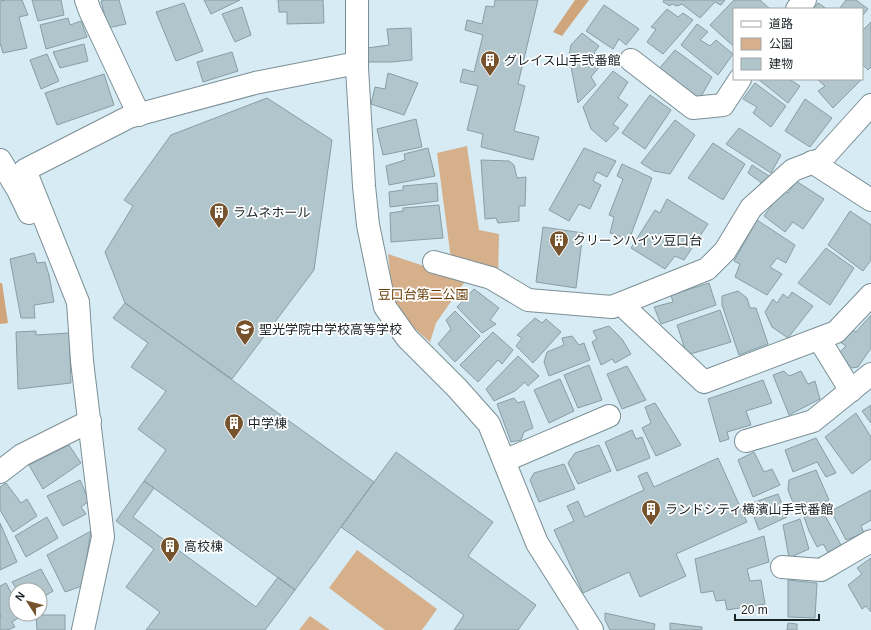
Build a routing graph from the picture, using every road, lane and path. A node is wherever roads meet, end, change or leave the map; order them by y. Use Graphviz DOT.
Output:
graph roads {
  1 [pos="86,0"];
  2 [pos="357,0"];
  3 [pos="805,0"];
  4 [pos="798,8"];
  5 [pos="631,60"];
  6 [pos="357,63"];
  7 [pos="739,80"];
  8 [pos="871,105"];
  9 [pos="139,114"];
  10 [pos="0,160"];
  11 [pos="812,162"];
  12 [pos="871,200"];
  13 [pos="434,262"];
  14 [pos="871,295"];
  15 [pos="78,302"];
  16 [pos="621,304"];
  17 [pos="819,339"];
  18 [pos="871,374"];
  19 [pos="851,391"];
  20 [pos="609,416"];
  21 [pos="90,422"];
  22 [pos="746,441"];
  23 [pos="504,460"];
  24 [pos="0,472"];
  25 [pos="871,541"];
  26 [pos="782,567"];
  27 [pos="83,630"];
  28 [pos="592,630"];
  1 -- 9 [label="street"];
  2 -- 6 [label="street"];
  3 -- 4 [label="street"];
  5 -- 7 [label="street"];
  6 -- 9 [label="street"];
  6 -- 23 [label="street"];
  8 -- 11 [label="street"];
  9 -- 15 [label="street"];
  10 -- 15 [label="street"];
  11 -- 12 [label="street"];
  11 -- 16 [label="street"];
  13 -- 16 [label="street"];
  14 -- 17 [label="street"];
  15 -- 21 [label="street"];
  16 -- 17 [label="street"];
  17 -- 19 [label="street"];
  18 -- 19 [label="street"];
  19 -- 22 [label="street"];
  20 -- 23 [label="street"];
  21 -- 24 [label="street"];
  21 -- 27 [label="street"];
  23 -- 28 [label="street"];
  25 -- 26 [label="street"];
}
